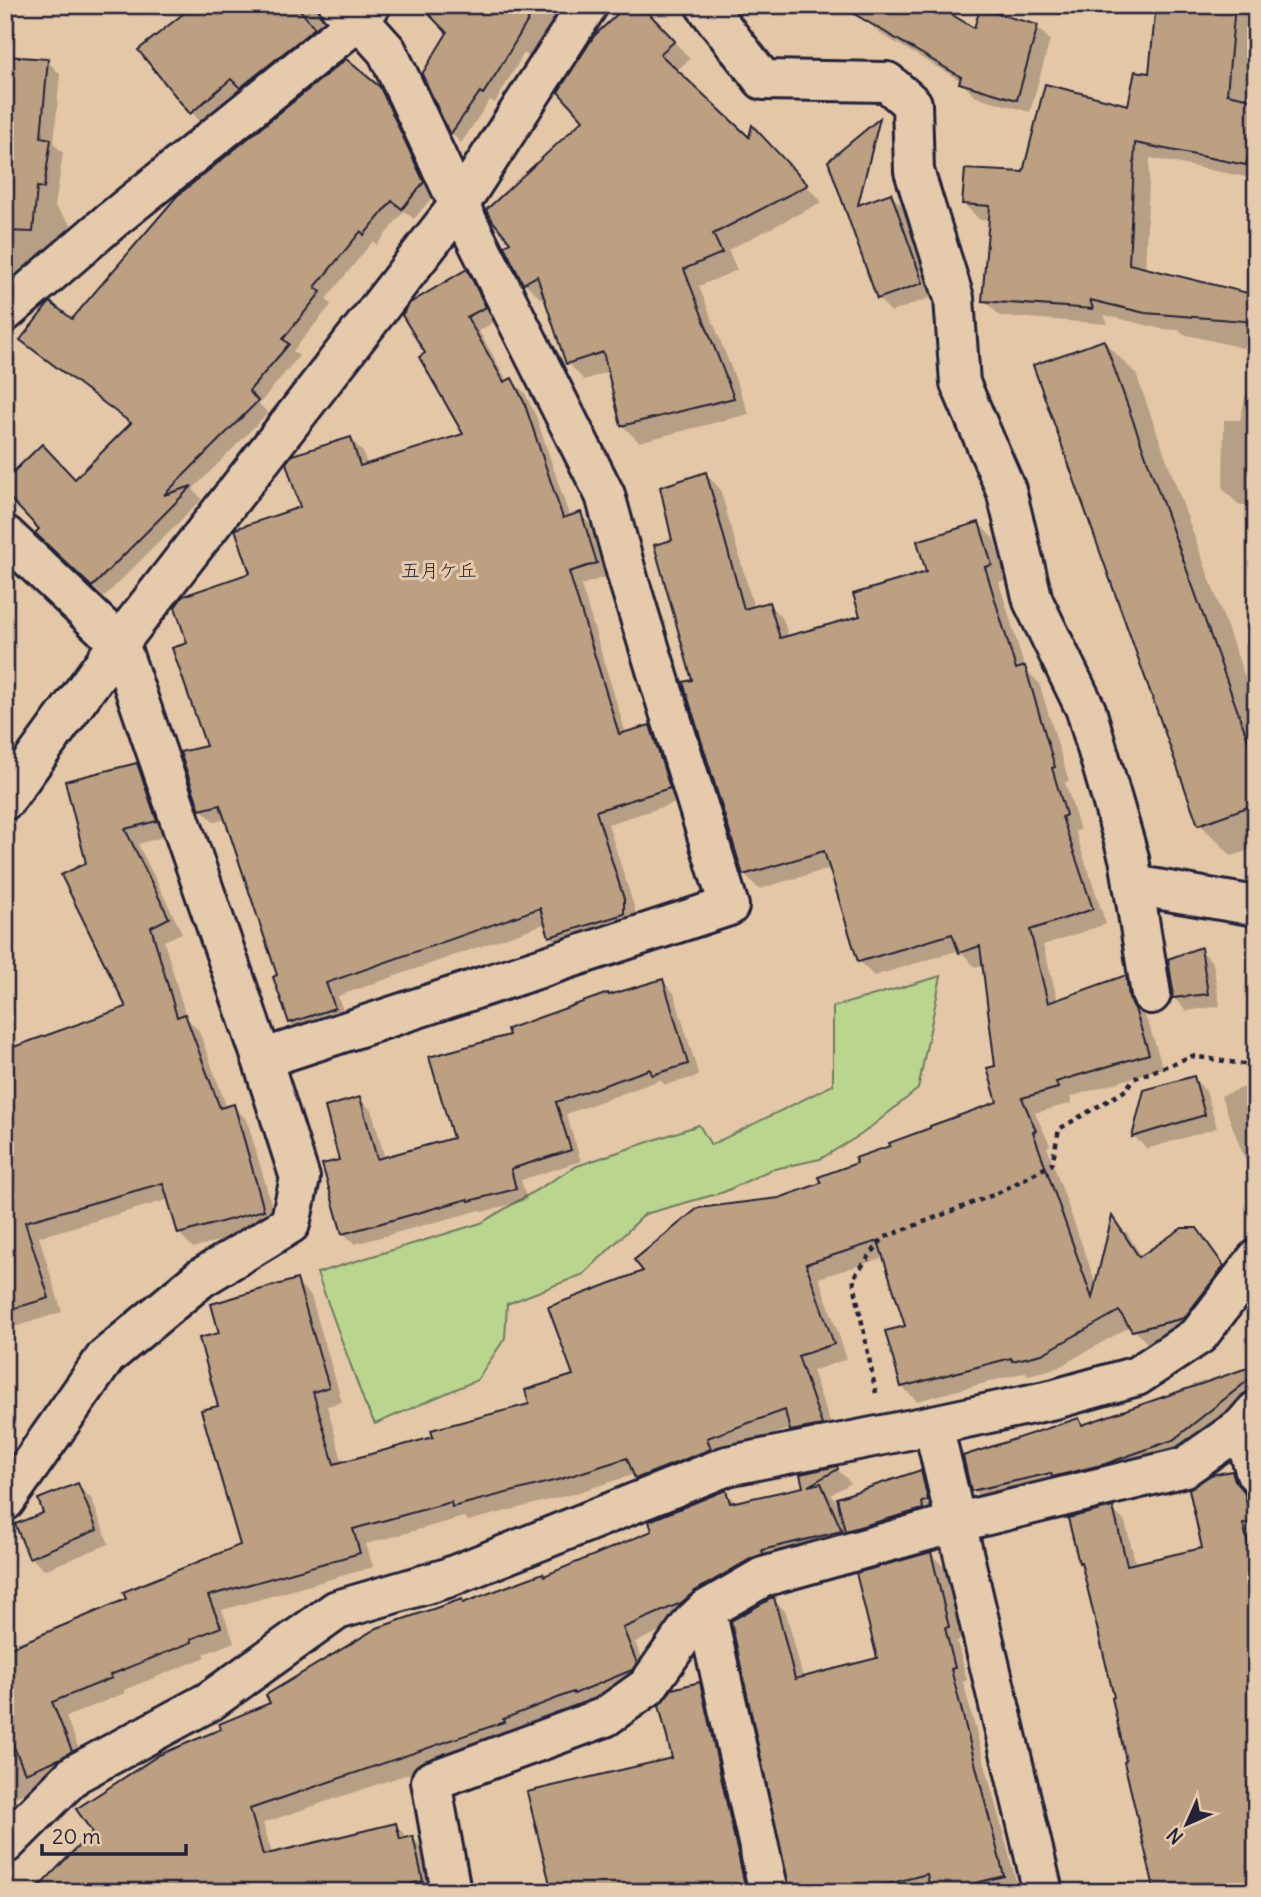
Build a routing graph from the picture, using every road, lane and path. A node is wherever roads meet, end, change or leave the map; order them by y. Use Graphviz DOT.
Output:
graph roads {
  1 [pos="588,5"];
  2 [pos="705,5"];
  3 [pos="356,10"];
  4 [pos="458,205"];
  5 [pos="5,312"];
  6 [pos="5,535"];
  7 [pos="119,643"];
  8 [pos="5,800"];
  9 [pos="1133,885"];
  10 [pos="1256,906"];
  11 [pos="1151,994"];
  12 [pos="262,1059"];
  13 [pos="1256,1066"];
  14 [pos="1256,1260"];
  15 [pos="1249,1419"];
  16 [pos="933,1425"];
  17 [pos="885,1435"];
  18 [pos="1256,1473"];
  19 [pos="5,1501"];
  20 [pos="955,1523"];
  21 [pos="706,1610"];
  22 [pos="5,1844"];
  23 [pos="451,1892"];
  24 [pos="769,1892"];
  25 [pos="1043,1892"];
  1 -- 4 [label="street"];
  2 -- 9 [label="street"];
  3 -- 4 [label="street"];
  3 -- 5 [label="street"];
  4 -- 7 [label="street"];
  4 -- 12 [label="street"];
  6 -- 7 [label="street"];
  7 -- 8 [label="street"];
  7 -- 12 [label="street"];
  9 -- 10 [label="street"];
  9 -- 11 [label="street"];
  12 -- 19 [label="street"];
  13 -- 17 [label="path"];
  14 -- 16 [label="street"];
  15 -- 18 [label="street"];
  15 -- 20 [label="street"];
  16 -- 17 [label="street"];
  16 -- 20 [label="street"];
  17 -- 22 [label="street"];
  20 -- 21 [label="street"];
  20 -- 25 [label="street"];
  21 -- 23 [label="street"];
  21 -- 24 [label="street"];
}
